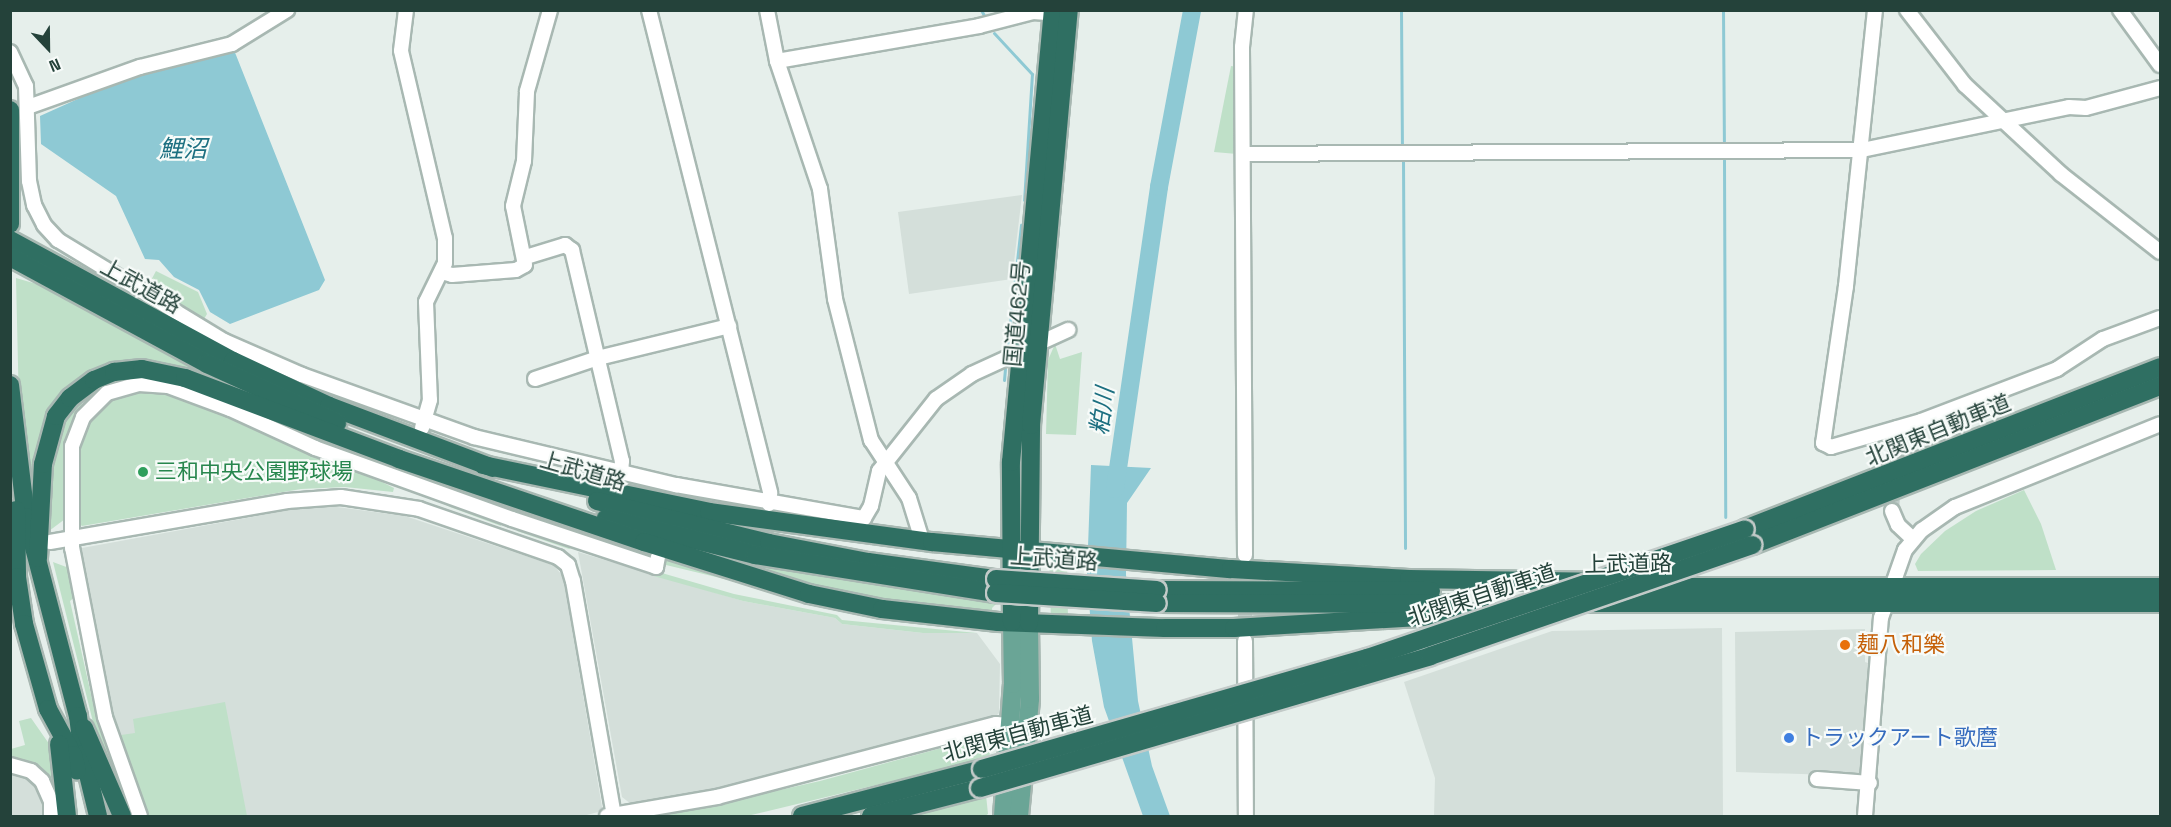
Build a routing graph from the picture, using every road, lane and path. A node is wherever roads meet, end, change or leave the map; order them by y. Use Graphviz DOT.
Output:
graph roads {
  1 [pos="286,10"];
  2 [pos="406,10"];
  3 [pos="550,10"];
  4 [pos="650,10"];
  5 [pos="767,10"];
  6 [pos="1246,10"];
  7 [pos="1875,10"];
  8 [pos="1907,10"];
  9 [pos="2120,10"];
  10 [pos="1061,12"];
  11 [pos="10,52"];
  12 [pos="777,62"];
  13 [pos="2160,65"];
  14 [pos="2160,88"];
  15 [pos="19,109"];
  16 [pos="2003,121"];
  17 [pos="1862,150"];
  18 [pos="1243,154"];
  19 [pos="11,216"];
  20 [pos="10,224"];
  21 [pos="10,233"];
  22 [pos="10,240"];
  23 [pos="2160,252"];
  24 [pos="10,257"];
  25 [pos="526,257"];
  26 [pos="57,267"];
  27 [pos="442,272"];
  28 [pos="2160,318"];
  29 [pos="729,326"];
  30 [pos="1068,330"];
  31 [pos="1038,345"];
  32 [pos="1021,354"];
  33 [pos="598,358"];
  34 [pos="2160,367"];
  35 [pos="535,379"];
  36 [pos="10,385"];
  37 [pos="2160,386"];
  38 [pos="2160,424"];
  39 [pos="423,427"];
  40 [pos="1897,428"];
  41 [pos="1896,450"];
  42 [pos="885,463"];
  43 [pos="483,465"];
  44 [pos="10,469"];
  45 [pos="457,471"];
  46 [pos="621,472"];
  47 [pos="499,494"];
  48 [pos="545,500"];
  49 [pos="769,504"];
  50 [pos="1892,511"];
  51 [pos="512,519"];
  52 [pos="1748,537"];
  53 [pos="71,538"];
  54 [pos="506,539"];
  55 [pos="1913,539"];
  56 [pos="922,540"];
  57 [pos="50,542"];
  58 [pos="1018,550"];
  59 [pos="10,552"];
  60 [pos="1245,555"];
  61 [pos="658,556"];
  62 [pos="38,558"];
  63 [pos="17,577"];
  64 [pos="996,586"];
  65 [pos="1648,587"];
  66 [pos="2160,587"];
  67 [pos="1888,595"];
  68 [pos="1157,596"];
  69 [pos="1571,603"];
  70 [pos="2160,603"];
  71 [pos="1021,623"];
  72 [pos="1245,640"];
  73 [pos="78,716"];
  74 [pos="54,723"];
  75 [pos="1010,725"];
  76 [pos="10,765"];
  77 [pos="1817,779"];
  78 [pos="1870,783"];
  79 [pos="51,816"];
  80 [pos="67,816"];
  81 [pos="88,816"];
  82 [pos="98,816"];
  83 [pos="122,816"];
  84 [pos="140,816"];
  85 [pos="612,816"];
  86 [pos="802,816"];
  87 [pos="871,816"];
  88 [pos="1003,816"];
  89 [pos="1019,816"];
  90 [pos="1246,816"];
  91 [pos="1865,816"];
  1 -- 15 [label="street"];
  2 -- 27 [label="street"];
  3 -- 25 [label="street"];
  4 -- 29 [label="street"];
  5 -- 12 [label="street"];
  6 -- 18 [label="street"];
  7 -- 17 [label="street"];
  8 -- 16 [label="street"];
  9 -- 13 [label="street"];
  10 -- 12 [label="street"];
  10 -- 31 [label="highway, 国道462号"];
  10 -- 32 [label="highway, 国道462号"];
  11 -- 15 [label="street"];
  12 -- 42 [label="street"];
  14 -- 16 [label="street"];
  15 -- 19 [label="highway"];
  15 -- 39 [label="street"];
  16 -- 17 [label="street"];
  16 -- 23 [label="street"];
  17 -- 18 [label="street"];
  17 -- 40 [label="street"];
  18 -- 60 [label="street"];
  19 -- 20 [label="highway"];
  21 -- 26 [label="highway"];
  22 -- 26 [label="highway, 上武道路"];
  24 -- 45 [label="highway, 上武道路"];
  25 -- 27 [label="street"];
  25 -- 33 [label="street"];
  26 -- 43 [label="highway, 上武道路"];
  27 -- 39 [label="street"];
  28 -- 40 [label="street"];
  29 -- 33 [label="street"];
  29 -- 49 [label="street"];
  30 -- 31 [label="street"];
  31 -- 32 [label="street"];
  31 -- 58 [label="highway, 国道462号"];
  32 -- 42 [label="street"];
  32 -- 58 [label="highway, 国道462号"];
  33 -- 35 [label="street"];
  33 -- 46 [label="street"];
  34 -- 52 [label="highway, 北関東自動車道"];
  36 -- 62 [label="highway"];
  37 -- 52 [label="highway, 北関東自動車道"];
  38 -- 55 [label="street"];
  39 -- 46 [label="street"];
  40 -- 41 [label="street"];
  42 -- 49 [label="street"];
  42 -- 56 [label="street"];
  43 -- 56 [label="highway"];
  43 -- 64 [label="highway, 上武道路"];
  44 -- 63 [label="highway"];
  45 -- 47 [label="highway"];
  45 -- 48 [label="highway, 上武道路"];
  46 -- 49 [label="street"];
  47 -- 48 [label="highway"];
  47 -- 62 [label="highway"];
  47 -- 71 [label="highway"];
  48 -- 64 [label="highway, 上武道路"];
  50 -- 55 [label="street"];
  51 -- 53 [label="street"];
  51 -- 54 [label="street"];
  51 -- 61 [label="street"];
  52 -- 86 [label="highway, 北関東自動車道, bridge"];
  52 -- 87 [label="highway, 北関東自動車道, bridge"];
  53 -- 54 [label="street"];
  53 -- 57 [label="street"];
  53 -- 84 [label="street"];
  54 -- 85 [label="street"];
  55 -- 67 [label="street"];
  56 -- 58 [label="highway"];
  58 -- 65 [label="highway"];
  58 -- 71 [label="highway, 国道462号"];
  59 -- 63 [label="highway"];
  62 -- 73 [label="highway"];
  63 -- 74 [label="highway"];
  64 -- 68 [label="highway, 上武道路, bridge"];
  65 -- 67 [label="highway, 上武道路"];
  65 -- 68 [label="highway, 上武道路"];
  66 -- 67 [label="highway, 上武道路"];
  67 -- 69 [label="highway, 上武道路"];
  67 -- 70 [label="highway, 上武道路"];
  67 -- 78 [label="street"];
  68 -- 69 [label="highway, 上武道路"];
  69 -- 71 [label="highway"];
  71 -- 75 [label="main road"];
  71 -- 89 [label="main road"];
  72 -- 90 [label="street"];
  73 -- 82 [label="highway"];
  73 -- 83 [label="highway"];
  74 -- 80 [label="highway"];
  74 -- 81 [label="highway"];
  75 -- 85 [label="street"];
  75 -- 88 [label="main road"];
  76 -- 79 [label="street"];
  77 -- 78 [label="street"];
  78 -- 91 [label="street"];
}
